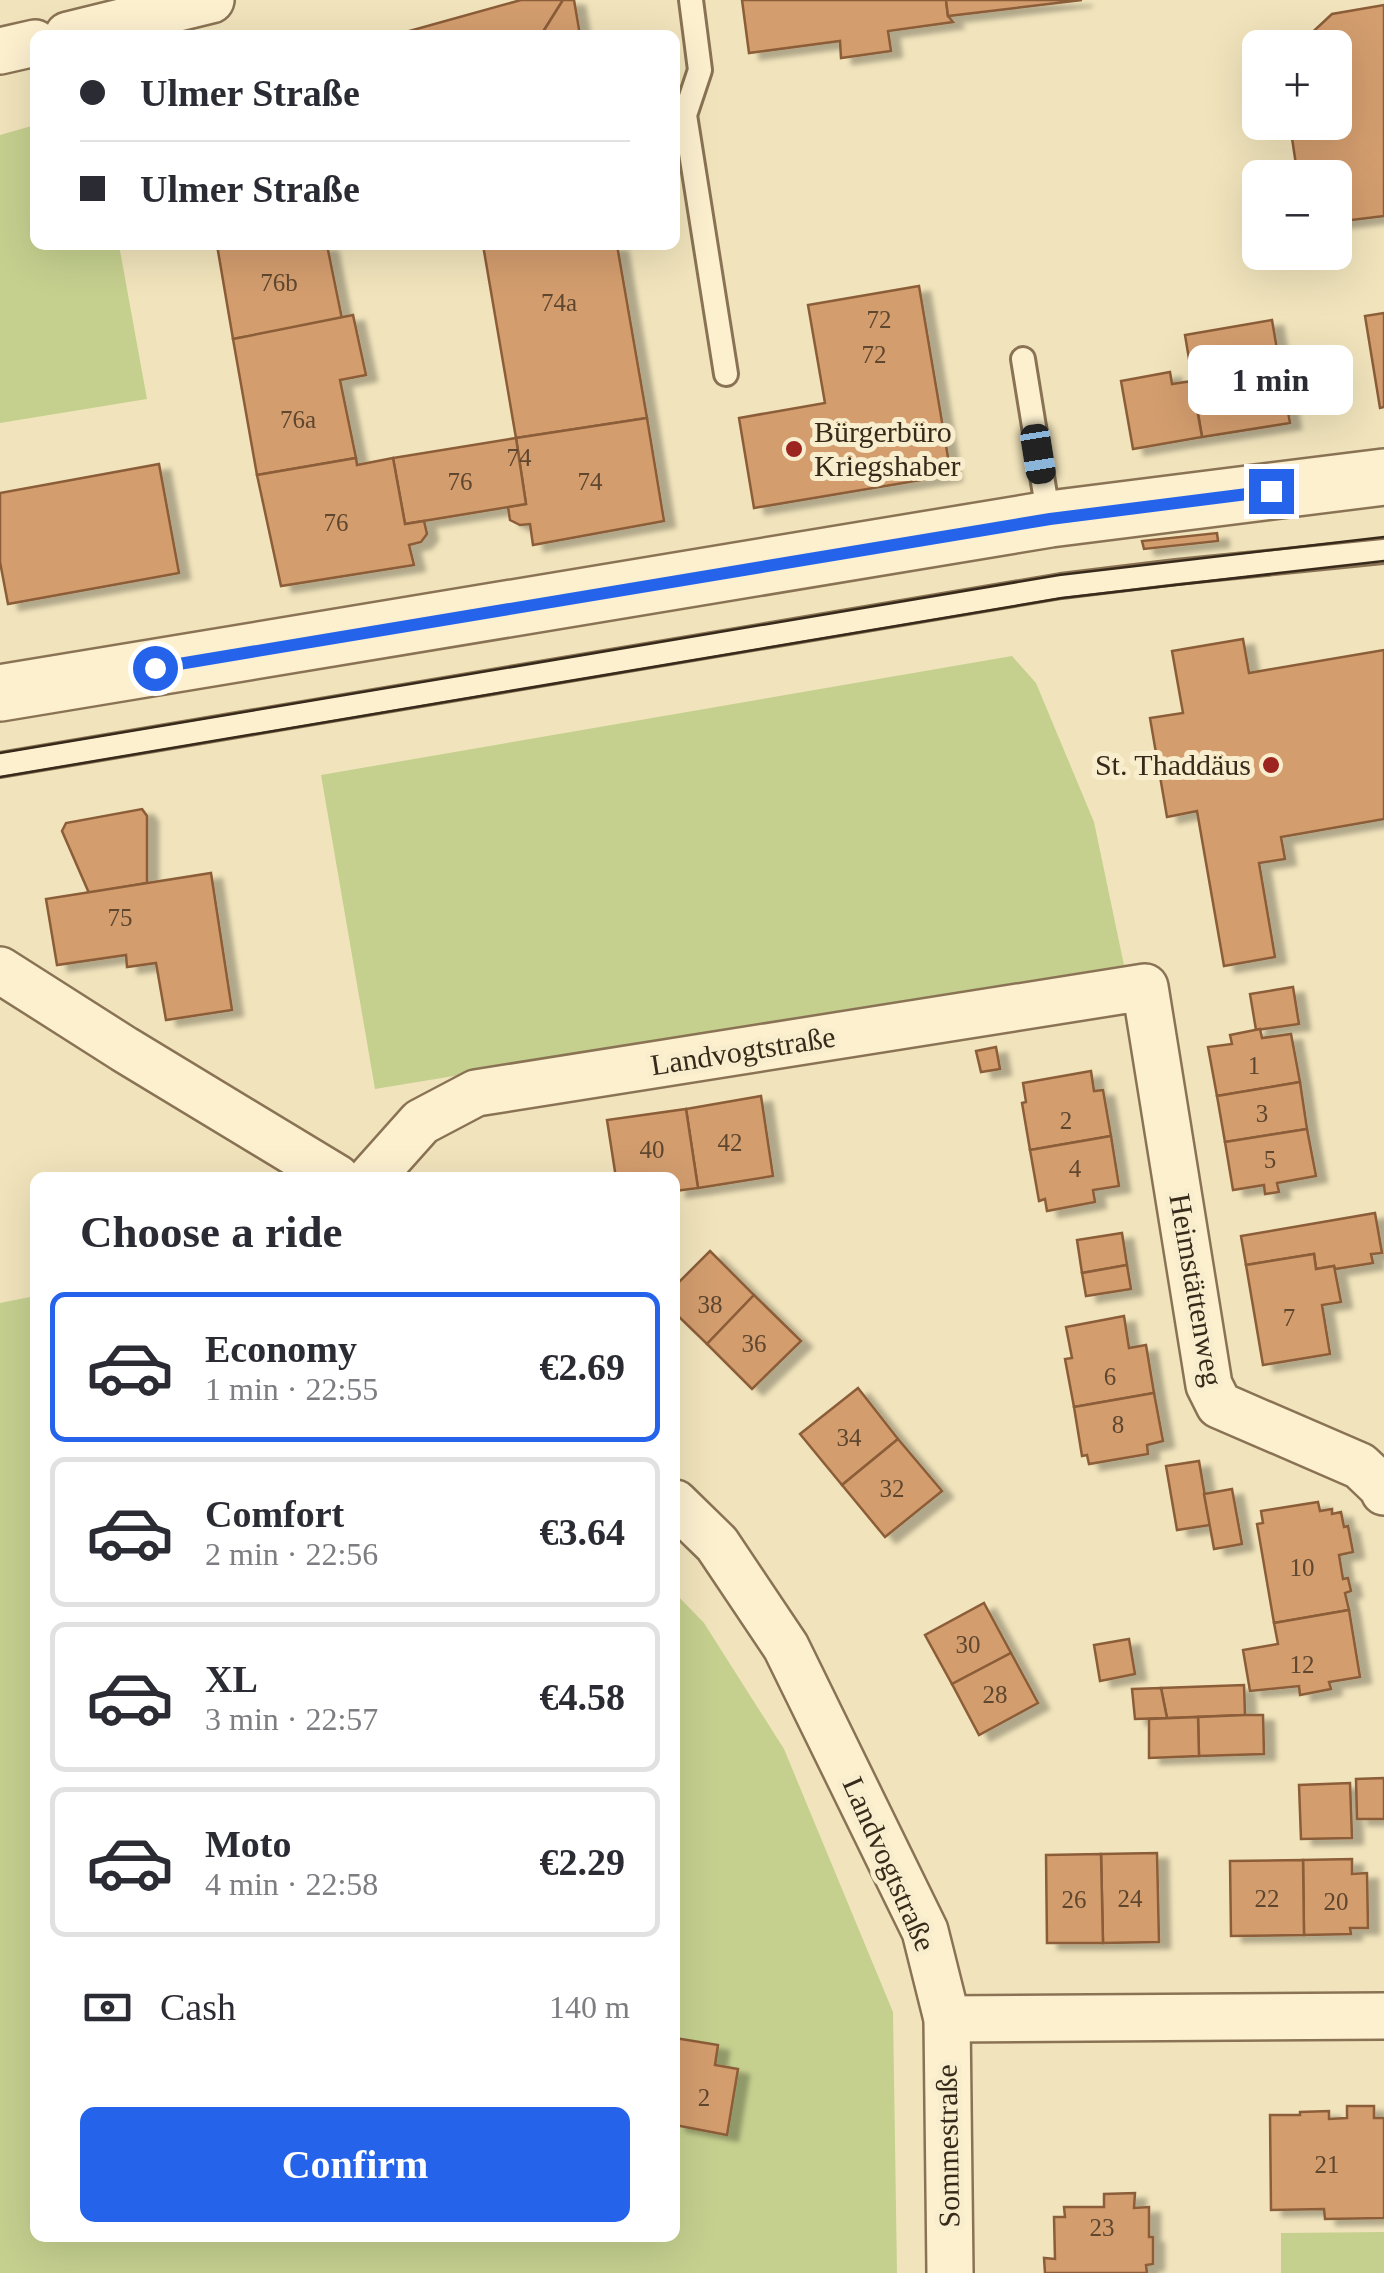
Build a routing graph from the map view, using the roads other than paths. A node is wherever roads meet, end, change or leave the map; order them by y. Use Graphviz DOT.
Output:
graph roads {
  1 [pos="210,0"];
  2 [pos="691,0"];
  3 [pos="143,9"];
  4 [pos="82,30"];
  5 [pos="30,44"];
  6 [pos="0,52"];
  7 [pos="1023,359"];
  8 [pos="726,374"];
  9 [pos="1384,477"];
  10 [pos="1050,519"];
  11 [pos="1384,551"];
  12 [pos="0,693"];
  13 [pos="0,766"];
  14 [pos="0,970"];
  15 [pos="1145,986"];
  16 [pos="327,1172"];
  17 [pos="376,1172"];
  18 [pos="1384,1492"];
  19 [pos="680,1508"];
  20 [pos="1384,2016"];
  21 [pos="947,2019"];
  22 [pos="950,2273"];
  1 -- 3 [label="street"];
  2 -- 8 [label="lane"];
  3 -- 4 [label="street"];
  5 -- 6 [label="street"];
  7 -- 10 [label="lane"];
  9 -- 10 [label="street"];
  10 -- 12 [label="street"];
  11 -- 13 [label="lane"];
  14 -- 16 [label="street"];
  15 -- 17 [label="street, Landvogtstraße"];
  15 -- 18 [label="street, Heimstättenweg"];
  19 -- 21 [label="street, Landvogtstraße"];
  20 -- 21 [label="street"];
  21 -- 22 [label="street, Sommestraße"];
}
